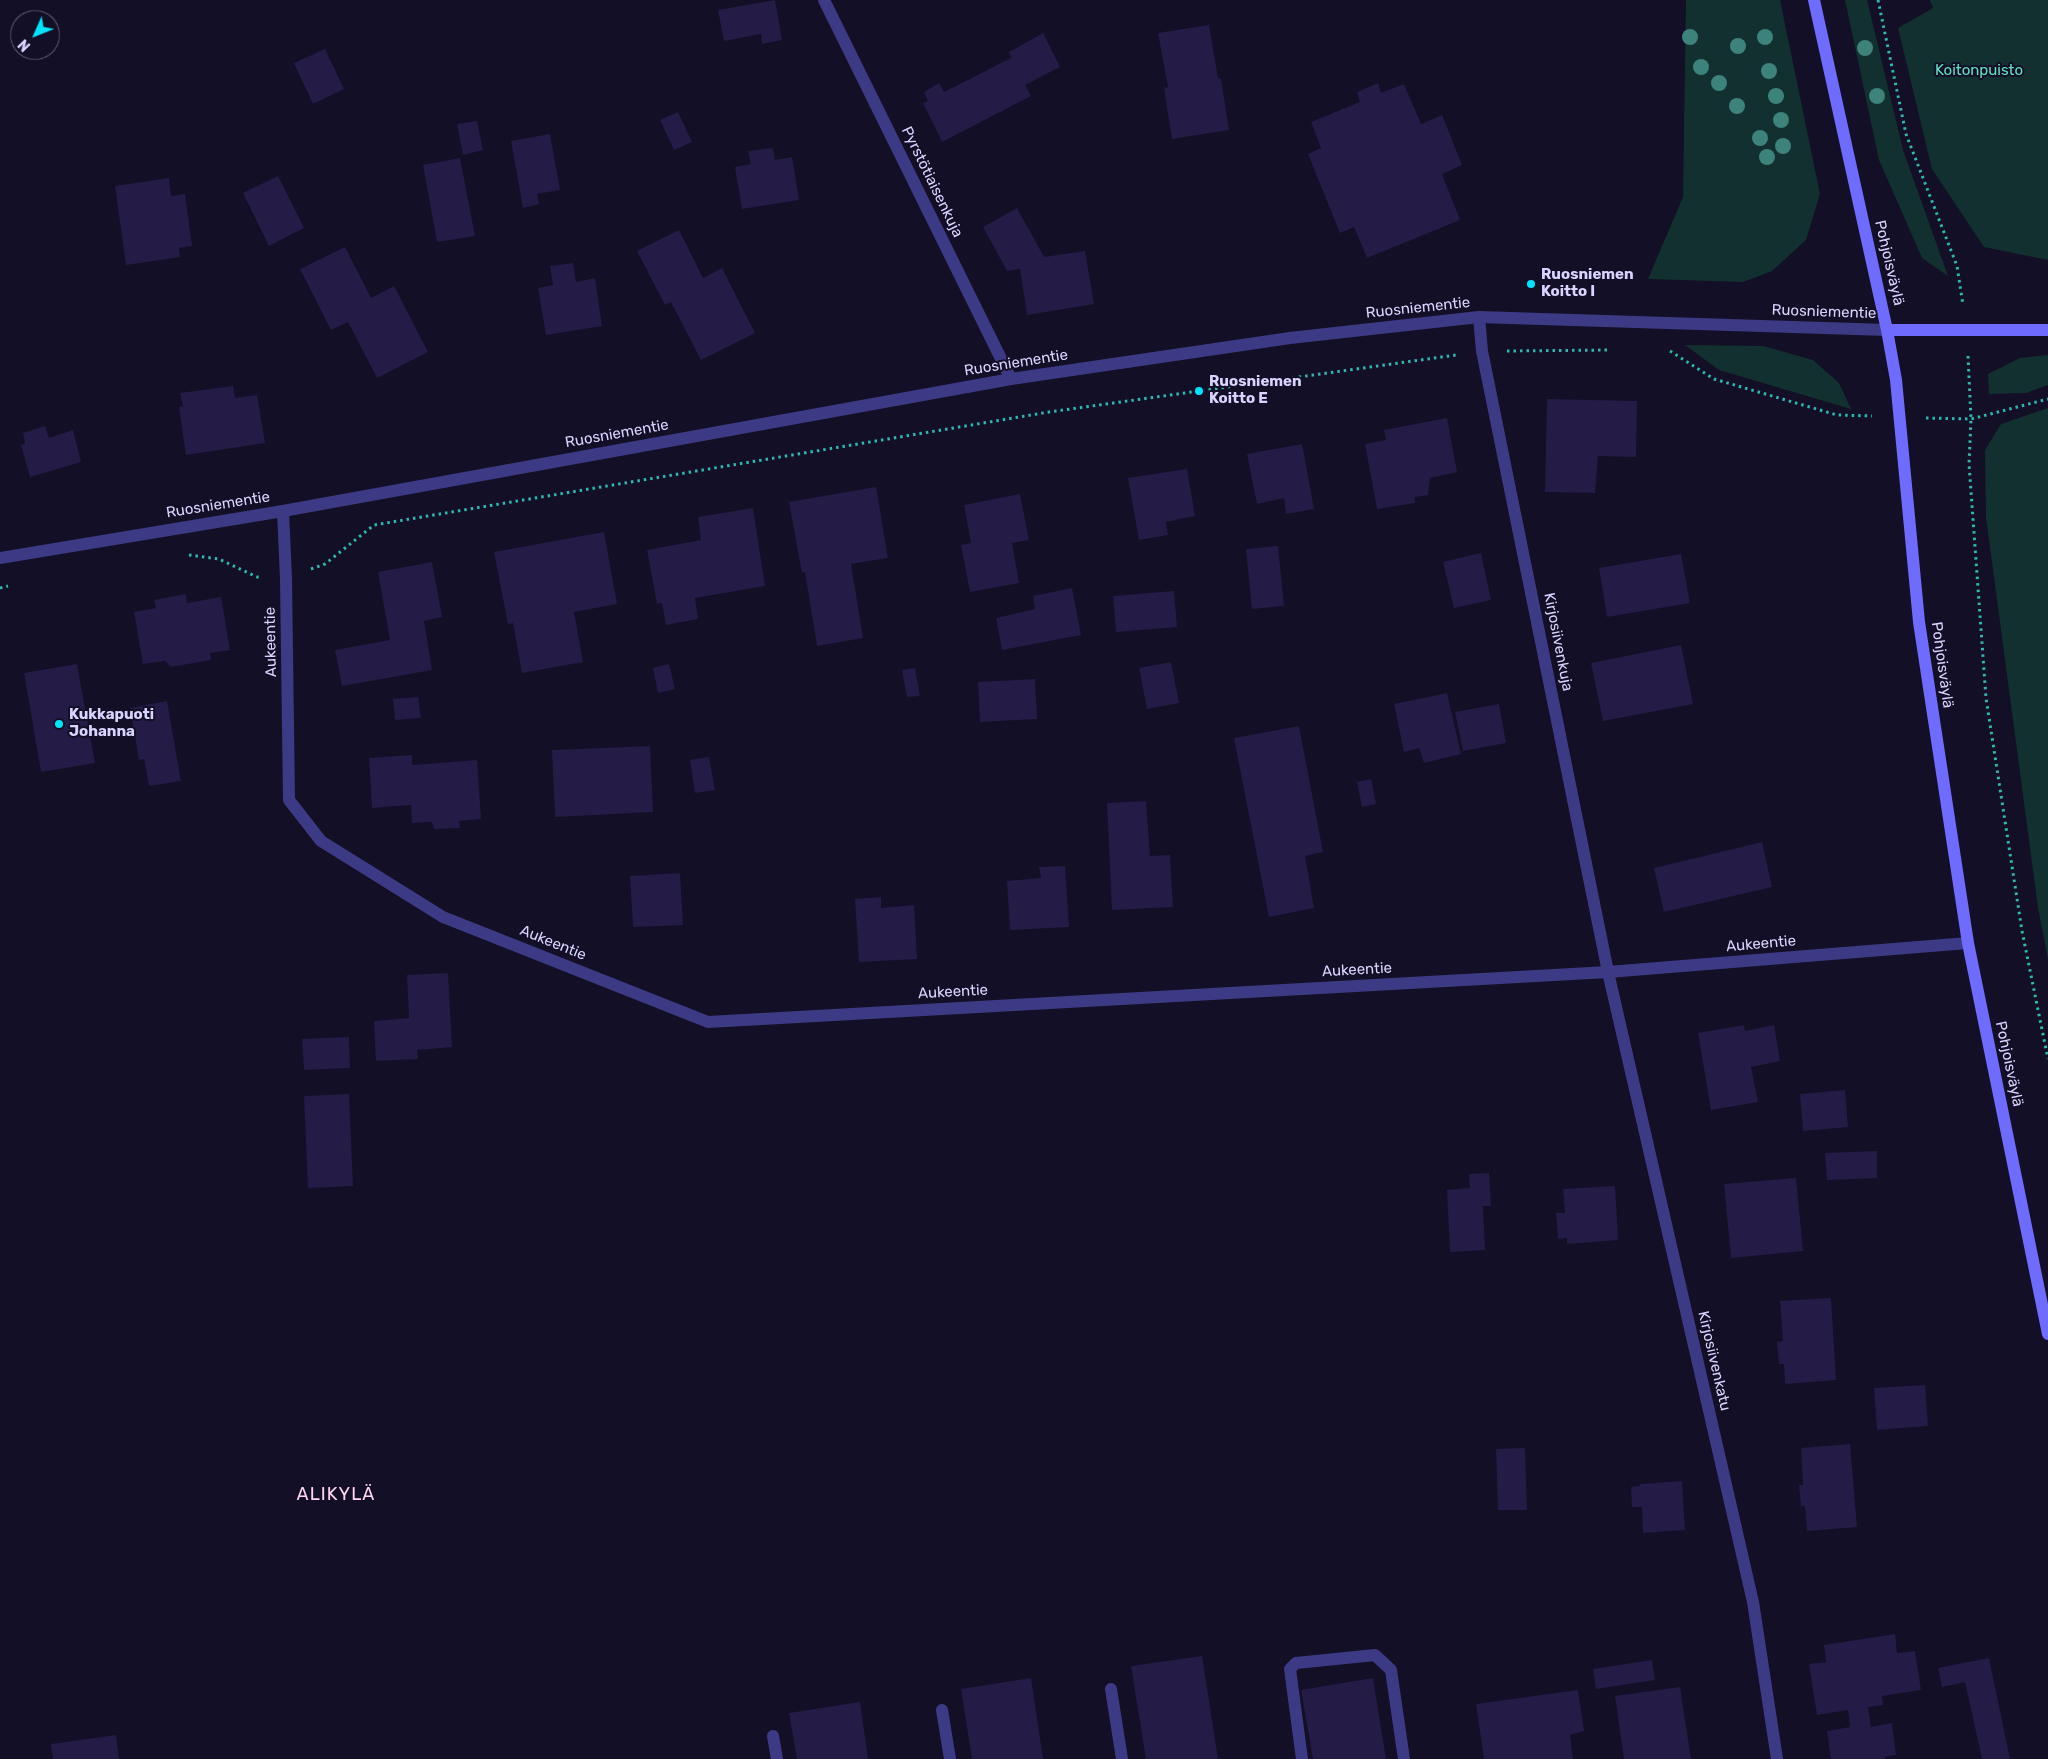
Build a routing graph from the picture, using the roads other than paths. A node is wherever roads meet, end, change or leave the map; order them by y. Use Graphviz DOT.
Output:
graph roads {
  1 [pos="824,0"];
  2 [pos="1814,0"];
  3 [pos="1479,317"];
  4 [pos="1887,330"];
  5 [pos="2048,330"];
  6 [pos="1011,379"];
  7 [pos="283,511"];
  8 [pos="0,558"];
  9 [pos="1968,943"];
  10 [pos="1608,972"];
  11 [pos="2048,1334"];
  12 [pos="1111,1689"];
  13 [pos="942,1710"];
  14 [pos="773,1736"];
  15 [pos="777,1759"];
  16 [pos="950,1759"];
  17 [pos="1122,1759"];
  18 [pos="1302,1759"];
  19 [pos="1404,1759"];
  20 [pos="1777,1759"];
  1 -- 6 [label="street, Pyrstötiaisenkuja"];
  2 -- 4 [label="main road, Pohjoisväylä"];
  3 -- 4 [label="street, Ruosniementie"];
  3 -- 6 [label="street, Ruosniementie"];
  3 -- 10 [label="street, Kirjosiivenkuja"];
  4 -- 5 [label="main road, Ruosniementie"];
  4 -- 9 [label="main road, Pohjoisväylä"];
  6 -- 7 [label="street, Ruosniementie"];
  7 -- 8 [label="street, Ruosniementie"];
  7 -- 10 [label="street, Aukeentie"];
  9 -- 10 [label="street, Aukeentie"];
  9 -- 11 [label="main road, Pohjoisväylä"];
  10 -- 20 [label="street, Kirjosiivenkatu"];
  12 -- 17 [label="street"];
  13 -- 16 [label="street"];
  14 -- 15 [label="street"];
  18 -- 19 [label="street"];
}
